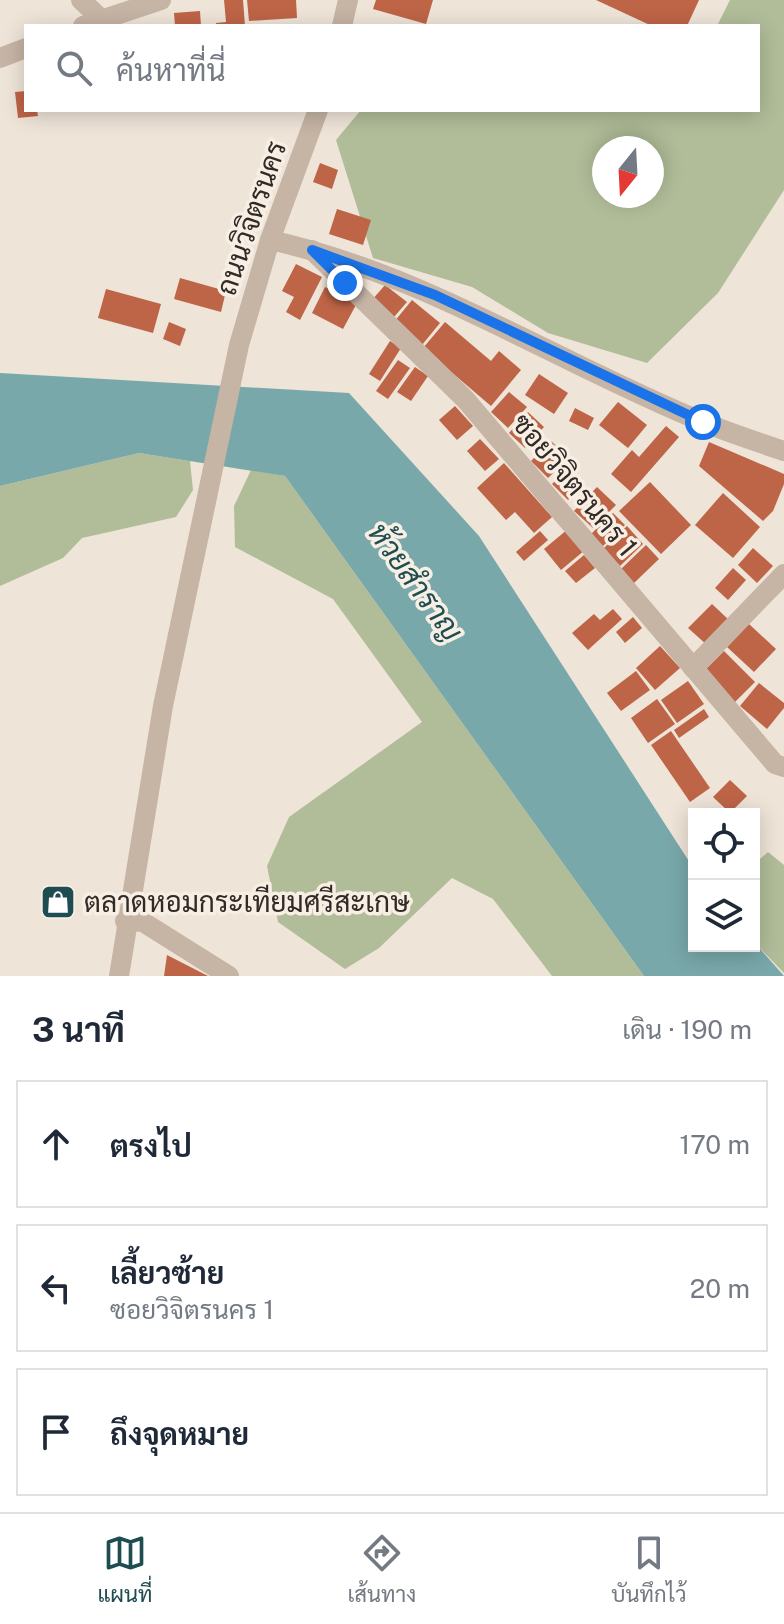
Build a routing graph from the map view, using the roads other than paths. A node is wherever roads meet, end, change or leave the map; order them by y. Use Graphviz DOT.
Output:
graph roads {
  1 [pos="81,0"];
  2 [pos="161,0"];
  3 [pos="348,0"];
  4 [pos="92,23"];
  5 [pos="342,24"];
  6 [pos="24,49"];
  7 [pos="0,58"];
  8 [pos="317,112"];
  9 [pos="270,240"];
  10 [pos="312,250"];
  11 [pos="784,451"];
  12 [pos="784,574"];
  13 [pos="693,668"];
  14 [pos="784,767"];
  15 [pos="125,921"];
  16 [pos="119,976"];
  17 [pos="229,976"];
  1 -- 4 [label="street"];
  2 -- 4 [label="street"];
  3 -- 5 [label="street"];
  6 -- 7 [label="street"];
  8 -- 9 [label="street, ถนนวิจิตรนคร"];
  9 -- 10 [label="street"];
  9 -- 15 [label="street, ถนนวิจิตรนคร"];
  10 -- 11 [label="street"];
  10 -- 13 [label="street, ซอยวิจิตรนคร 1"];
  12 -- 13 [label="street"];
  13 -- 14 [label="street, ซอยวิจิตรนคร 1"];
  15 -- 16 [label="street, ถนนวิจิตรนคร"];
  15 -- 17 [label="street"];
}
